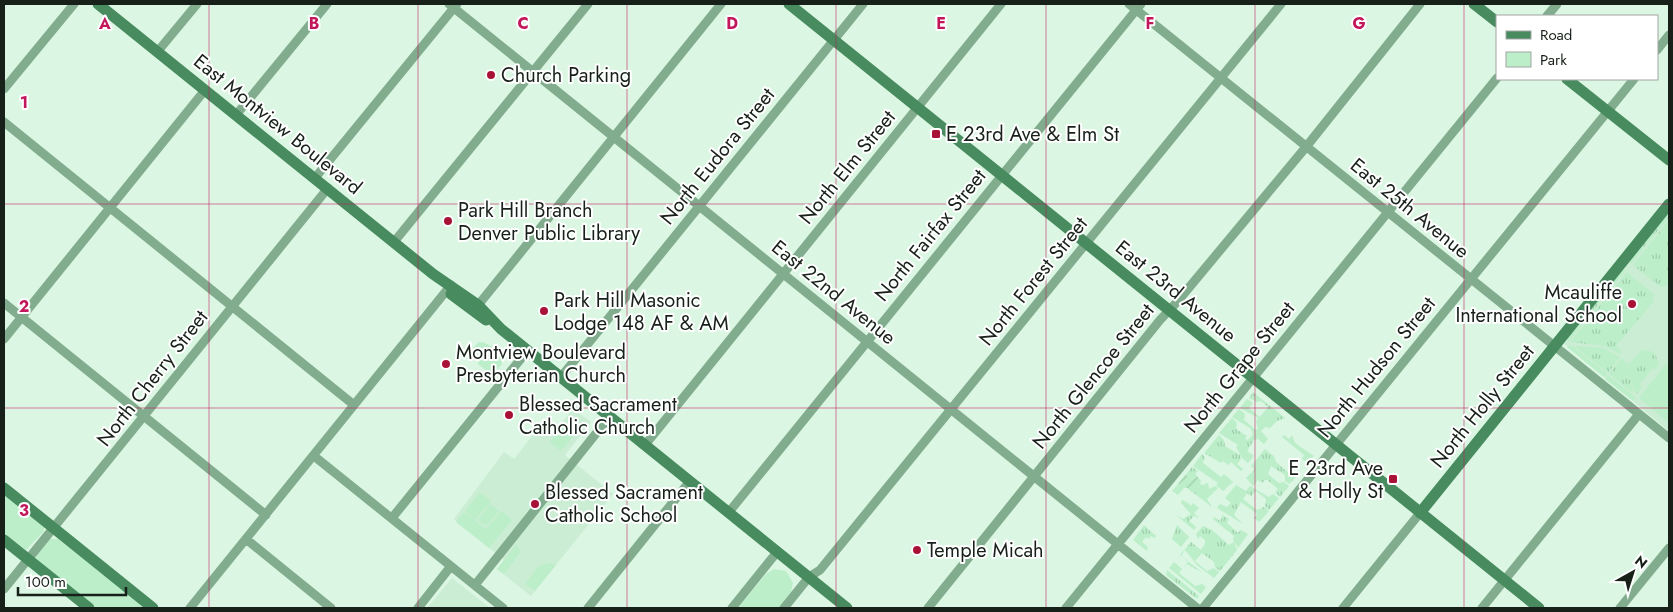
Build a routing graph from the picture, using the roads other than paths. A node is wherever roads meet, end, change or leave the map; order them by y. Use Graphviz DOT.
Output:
graph roads {
  1 [pos="74,4"];
  2 [pos="98,4"];
  3 [pos="197,4"];
  4 [pos="327,4"];
  5 [pos="588,4"];
  6 [pos="721,4"];
  7 [pos="789,4"];
  8 [pos="863,4"];
  9 [pos="1001,4"];
  10 [pos="1281,4"];
  11 [pos="1420,4"];
  12 [pos="1474,4"];
  13 [pos="1557,4"];
  14 [pos="453,5"];
  15 [pos="1136,6"];
  16 [pos="1548,15"];
  17 [pos="1496,21"];
  18 [pos="1669,35"];
  19 [pos="834,40"];
  20 [pos="1658,49"];
  21 [pos="158,51"];
  22 [pos="533,72"];
  23 [pos="1221,78"];
  24 [pos="1496,79"];
  25 [pos="1568,80"];
  26 [pos="1633,80"];
  27 [pos="4,89"];
  28 [pos="205,90"];
  29 [pos="917,107"];
  30 [pos="1607,111"];
  31 [pos="236,115"];
  32 [pos="4,122"];
  33 [pos="614,137"];
  34 [pos="1306,147"];
  35 [pos="1669,160"];
  36 [pos="1001,174"];
  37 [pos="315,178"];
  38 [pos="328,188"];
  39 [pos="1669,204"];
  40 [pos="700,206"];
  41 [pos="110,208"];
  42 [pos="1388,212"];
  43 [pos="394,242"];
  44 [pos="1085,242"];
  45 [pos="784,274"];
  46 [pos="1471,279"];
  47 [pos="449,288"];
  48 [pos="4,303"];
  49 [pos="232,306"];
  50 [pos="475,309"];
  51 [pos="1169,311"];
  52 [pos="22,317"];
  53 [pos="4,339"];
  54 [pos="867,341"];
  55 [pos="1555,346"];
  56 [pos="528,350"];
  57 [pos="562,377"];
  58 [pos="1253,377"];
  59 [pos="354,405"];
  60 [pos="952,410"];
  61 [pos="1639,414"];
  62 [pos="145,416"];
  63 [pos="610,416"];
  64 [pos="1669,438"];
  65 [pos="1336,444"];
  66 [pos="645,445"];
  67 [pos="314,456"];
  68 [pos="1034,476"];
  69 [pos="690,481"];
  70 [pos="4,488"];
  71 [pos="729,512"];
  72 [pos="1420,513"];
  73 [pos="266,515"];
  74 [pos="392,518"];
  75 [pos="53,528"];
  76 [pos="246,539"];
  77 [pos="4,540"];
  78 [pos="1118,544"];
  79 [pos="1669,548"];
  80 [pos="777,552"];
  81 [pos="28,560"];
  82 [pos="451,566"];
  83 [pos="809,577"];
  84 [pos="1504,580"];
  85 [pos="475,585"];
  86 [pos="4,589"];
  87 [pos="88,608"];
  88 [pos="153,608"];
  89 [pos="190,608"];
  90 [pos="331,608"];
  91 [pos="418,608"];
  92 [pos="503,608"];
  93 [pos="588,608"];
  94 [pos="732,608"];
  95 [pos="784,608"];
  96 [pos="847,608"];
  97 [pos="928,608"];
  98 [pos="1066,608"];
  99 [pos="1197,608"];
  100 [pos="1202,608"];
  101 [pos="1343,608"];
  102 [pos="1482,608"];
  103 [pos="1539,608"];
  104 [pos="1620,608"];
  1 -- 27 [label="street"];
  2 -- 21 [label="street, East Montview Boulevard"];
  3 -- 21 [label="street"];
  4 -- 31 [label="street"];
  5 -- 22 [label="street"];
  6 -- 33 [label="street"];
  7 -- 19 [label="street, East 23rd Avenue"];
  8 -- 19 [label="street, North Eudora Street"];
  9 -- 29 [label="street, North Elm Street"];
  10 -- 23 [label="street, North Forest Street"];
  11 -- 34 [label="street, North Glencoe Street"];
  12 -- 17 [label="street"];
  13 -- 16 [label="street"];
  14 -- 22 [label="street, East 22nd Avenue"];
  14 -- 37 [label="street"];
  15 -- 23 [label="street, East 25th Avenue"];
  15 -- 36 [label="street, North Fairfax Street"];
  18 -- 20 [label="street"];
  19 -- 29 [label="street, East 23rd Avenue"];
  19 -- 40 [label="street, North Eudora Street"];
  21 -- 28 [label="street, East Montview Boulevard"];
  22 -- 33 [label="street, East 22nd Avenue"];
  22 -- 43 [label="street"];
  23 -- 34 [label="street, East 25th Avenue"];
  23 -- 44 [label="street, North Forest Street"];
  24 -- 42 [label="street, North Grape Street"];
  25 -- 30 [label="street"];
  26 -- 30 [label="street, North Hudson Street"];
  28 -- 31 [label="street, East Montview Boulevard"];
  28 -- 41 [label="street"];
  29 -- 36 [label="street, East 23rd Avenue"];
  29 -- 45 [label="street, North Elm Street"];
  30 -- 35 [label="street"];
  30 -- 46 [label="street, North Hudson Street"];
  31 -- 37 [label="street, East Montview Boulevard"];
  32 -- 41 [label="street"];
  33 -- 40 [label="street, East 22nd Avenue"];
  33 -- 50 [label="street"];
  34 -- 42 [label="street, East 25th Avenue"];
  34 -- 51 [label="street, North Glencoe Street"];
  36 -- 44 [label="street, East 23rd Avenue"];
  36 -- 54 [label="street, North Fairfax Street"];
  37 -- 38 [label="street, East Montview Boulevard"];
  38 -- 43 [label="street, East Montview Boulevard"];
  38 -- 49 [label="street, North Cherry Street"];
  39 -- 55 [label="street, North Holly Street"];
  40 -- 45 [label="street, East 22nd Avenue"];
  40 -- 57 [label="street, North Eudora Street"];
  41 -- 49 [label="street"];
  41 -- 52 [label="street"];
  42 -- 46 [label="street, East 25th Avenue"];
  42 -- 58 [label="street, North Grape Street"];
  43 -- 47 [label="street, East Montview Boulevard"];
  44 -- 51 [label="street, East 23rd Avenue"];
  44 -- 60 [label="street, North Forest Street"];
  45 -- 54 [label="street, East 22nd Avenue"];
  45 -- 66 [label="street, North Elm Street"];
  46 -- 55 [label="street, East 25th Avenue"];
  46 -- 65 [label="street, North Hudson Street"];
  47 -- 50 [label="street, East Montview Boulevard"];
  47 -- 59 [label="street"];
  48 -- 52 [label="street"];
  49 -- 59 [label="street"];
  49 -- 62 [label="street, North Cherry Street"];
  50 -- 56 [label="street, East Montview Boulevard"];
  51 -- 58 [label="street, East 23rd Avenue"];
  51 -- 68 [label="street, North Glencoe Street"];
  52 -- 53 [label="street"];
  52 -- 62 [label="street"];
  54 -- 60 [label="street, East 22nd Avenue"];
  54 -- 71 [label="street, North Fairfax Street"];
  55 -- 61 [label="street, East 25th Avenue"];
  55 -- 72 [label="street, North Holly Street"];
  56 -- 57 [label="street, East Montview Boulevard"];
  56 -- 74 [label="street"];
  57 -- 63 [label="street, East Montview Boulevard"];
  58 -- 65 [label="street, East 23rd Avenue"];
  58 -- 78 [label="street, North Grape Street"];
  59 -- 67 [label="street"];
  60 -- 68 [label="street, East 22nd Avenue"];
  60 -- 83 [label="street, North Forest Street"];
  61 -- 64 [label="street, East 25th Avenue"];
  61 -- 84 [label="street"];
  62 -- 73 [label="street"];
  62 -- 75 [label="street, North Cherry Street"];
  63 -- 66 [label="street, East Montview Boulevard"];
  63 -- 85 [label="street"];
  65 -- 72 [label="street, East 23rd Avenue"];
  65 -- 100 [label="street, North Hudson Street"];
  66 -- 69 [label="street, East Montview Boulevard"];
  67 -- 73 [label="street"];
  67 -- 74 [label="street"];
  68 -- 78 [label="street, East 22nd Avenue"];
  68 -- 97 [label="street, North Glencoe Street"];
  69 -- 71 [label="street, East Montview Boulevard"];
  69 -- 93 [label="street"];
  70 -- 75 [label="street"];
  71 -- 80 [label="street, East Montview Boulevard"];
  72 -- 84 [label="street, East 23rd Avenue"];
  72 -- 101 [label="street, North Holly Street"];
  73 -- 76 [label="street"];
  74 -- 82 [label="street"];
  75 -- 81 [label="street, North Cherry Street"];
  75 -- 88 [label="street"];
  76 -- 89 [label="street"];
  76 -- 90 [label="street"];
  77 -- 81 [label="street"];
  78 -- 98 [label="street, North Grape Street"];
  78 -- 99 [label="street, East 22nd Avenue"];
  79 -- 104 [label="street"];
  80 -- 83 [label="street, East Montview Boulevard"];
  80 -- 94 [label="street"];
  81 -- 86 [label="street, North Cherry Street"];
  81 -- 87 [label="street"];
  82 -- 85 [label="street"];
  82 -- 91 [label="street"];
  83 -- 95 [label="street, North Forest Street"];
  83 -- 96 [label="street, East Montview Boulevard"];
  84 -- 102 [label="street"];
  84 -- 103 [label="street, East 23rd Avenue"];
  85 -- 92 [label="street"];
}
